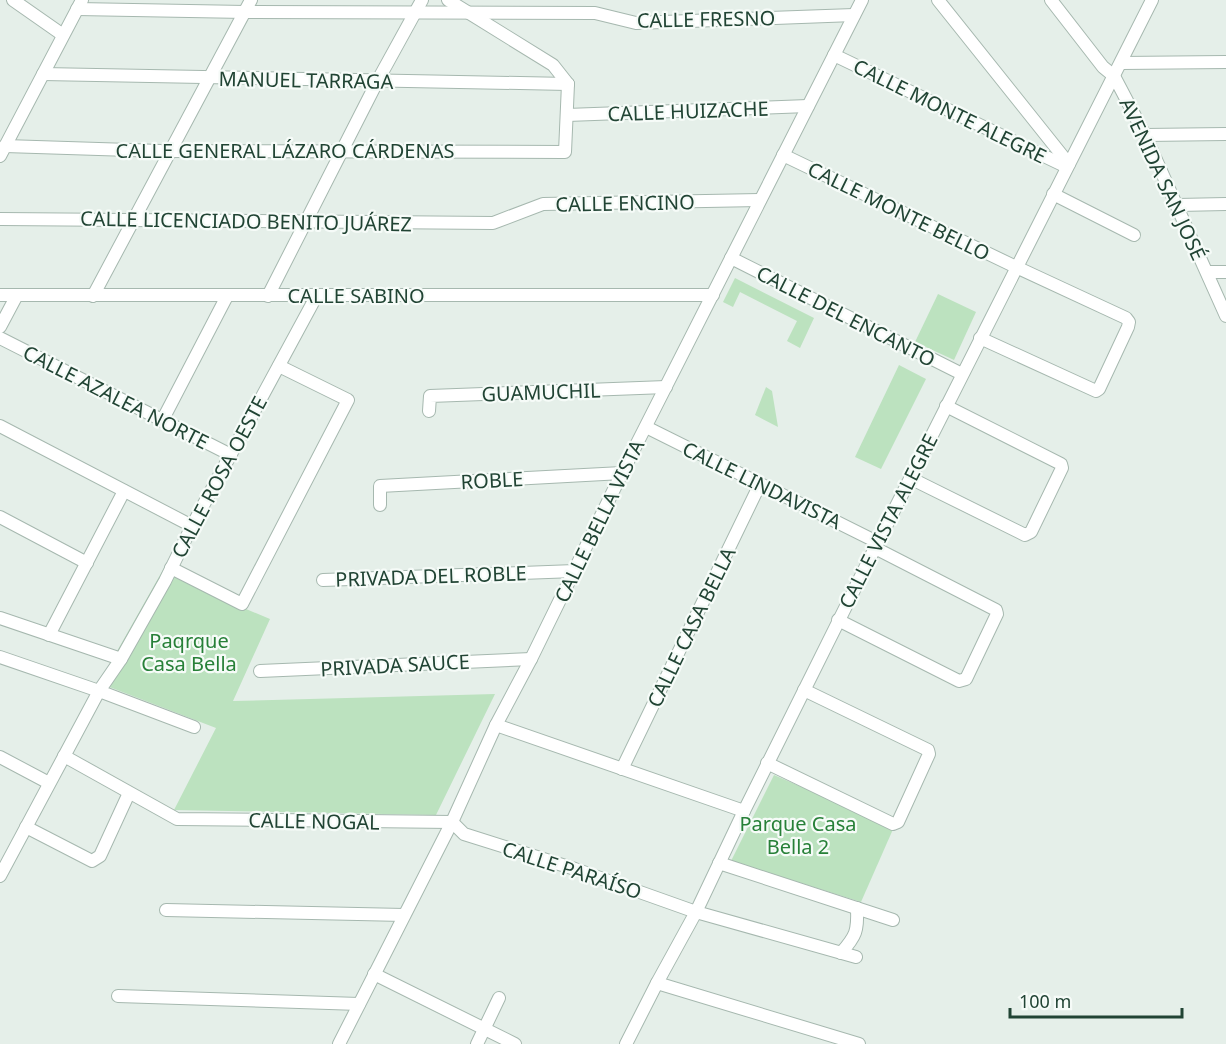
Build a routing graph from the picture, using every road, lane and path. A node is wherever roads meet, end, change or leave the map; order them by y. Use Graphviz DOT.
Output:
graph roads {
  1 [pos="13,0"];
  2 [pos="251,0"];
  3 [pos="422,0"];
  4 [pos="448,0"];
  5 [pos="862,0"];
  6 [pos="938,0"];
  7 [pos="1051,0"];
  8 [pos="1066,0"];
  9 [pos="1152,0"];
  10 [pos="80,4"];
  11 [pos="244,12"];
  12 [pos="415,12"];
  13 [pos="469,12"];
  14 [pos="1060,12"];
  15 [pos="854,15"];
  16 [pos="63,35"];
  17 [pos="834,55"];
  18 [pos="1226,62"];
  19 [pos="1120,63"];
  20 [pos="43,74"];
  21 [pos="1114,76"];
  22 [pos="209,78"];
  23 [pos="378,80"];
  24 [pos="568,84"];
  25 [pos="808,106"];
  26 [pos="567,115"];
  27 [pos="1226,134"];
  28 [pos="1145,135"];
  29 [pos="171,150"];
  30 [pos="2,151"];
  31 [pos="342,152"];
  32 [pos="783,155"];
  33 [pos="1068,166"];
  34 [pos="1053,194"];
  35 [pos="760,201"];
  36 [pos="1226,204"];
  37 [pos="1178,205"];
  38 [pos="0,219"];
  39 [pos="134,220"];
  40 [pos="306,222"];
  41 [pos="493,223"];
  42 [pos="1134,235"];
  43 [pos="731,258"];
  44 [pos="1016,267"];
  45 [pos="1207,272"];
  46 [pos="1226,272"];
  47 [pos="0,295"];
  48 [pos="17,295"];
  49 [pos="317,295"];
  50 [pos="713,295"];
  51 [pos="93,296"];
  52 [pos="227,296"];
  53 [pos="268,296"];
  54 [pos="1226,316"];
  55 [pos="0,327"];
  56 [pos="0,338"];
  57 [pos="980,338"];
  58 [pos="279,366"];
  59 [pos="962,374"];
  60 [pos="666,387"];
  61 [pos="946,406"];
  62 [pos="429,411"];
  63 [pos="162,420"];
  64 [pos="0,426"];
  65 [pos="646,427"];
  66 [pos="231,455"];
  67 [pos="622,473"];
  68 [pos="910,478"];
  69 [pos="760,484"];
  70 [pos="124,491"];
  71 [pos="380,505"];
  72 [pos="0,517"];
  73 [pos="192,526"];
  74 [pos="876,545"];
  75 [pos="87,563"];
  76 [pos="171,568"];
  77 [pos="575,571"];
  78 [pos="323,580"];
  79 [pos="0,618"];
  80 [pos="838,621"];
  81 [pos="50,635"];
  82 [pos="0,657"];
  83 [pos="121,659"];
  84 [pos="531,659"];
  85 [pos="260,671"];
  86 [pos="804,690"];
  87 [pos="99,691"];
  88 [pos="496,725"];
  89 [pos="194,727"];
  90 [pos="64,756"];
  91 [pos="0,757"];
  92 [pos="767,763"];
  93 [pos="622,769"];
  94 [pos="50,783"];
  95 [pos="129,793"];
  96 [pos="744,811"];
  97 [pos="452,822"];
  98 [pos="26,827"];
  99 [pos="719,863"];
  100 [pos="0,876"];
  101 [pos="857,908"];
  102 [pos="166,910"];
  103 [pos="696,912"];
  104 [pos="404,915"];
  105 [pos="893,920"];
  106 [pos="841,953"];
  107 [pos="856,957"];
  108 [pos="374,974"];
  109 [pos="657,983"];
  110 [pos="118,996"];
  111 [pos="499,998"];
  112 [pos="359,1004"];
  113 [pos="485,1029"];
  114 [pos="339,1044"];
  115 [pos="477,1044"];
  116 [pos="515,1044"];
  117 [pos="626,1044"];
  118 [pos="859,1044"];
  1 -- 16 [label="street"];
  2 -- 11 [label="street"];
  3 -- 12 [label="street"];
  4 -- 13 [label="street"];
  5 -- 15 [label="street, CALLE BELLA VISTA"];
  6 -- 33 [label="street"];
  7 -- 14 [label="street, AVENIDA SAN JOSÉ"];
  8 -- 14 [label="street"];
  9 -- 19 [label="street, CALLE VISTA ALEGRE"];
  10 -- 11 [label="street, CALLE FRESNO"];
  10 -- 16 [label="street"];
  11 -- 12 [label="street, CALLE FRESNO"];
  11 -- 22 [label="street"];
  12 -- 13 [label="street, CALLE FRESNO"];
  12 -- 23 [label="street"];
  13 -- 15 [label="street, CALLE FRESNO"];
  13 -- 24 [label="street"];
  14 -- 21 [label="street, AVENIDA SAN JOSÉ"];
  15 -- 17 [label="street, CALLE BELLA VISTA"];
  16 -- 20 [label="street"];
  17 -- 25 [label="street, CALLE BELLA VISTA"];
  17 -- 33 [label="street, CALLE MONTE ALEGRE"];
  18 -- 19 [label="street"];
  19 -- 21 [label="street, CALLE VISTA ALEGRE"];
  20 -- 22 [label="street, MANUEL TARRAGA"];
  20 -- 30 [label="street"];
  21 -- 28 [label="street, AVENIDA SAN JOSÉ"];
  21 -- 33 [label="street, CALLE VISTA ALEGRE"];
  22 -- 23 [label="street, MANUEL TARRAGA"];
  22 -- 29 [label="street"];
  23 -- 24 [label="street, MANUEL TARRAGA"];
  23 -- 31 [label="street"];
  24 -- 26 [label="street"];
  25 -- 26 [label="street, CALLE HUIZACHE"];
  25 -- 32 [label="street, CALLE BELLA VISTA"];
  26 -- 31 [label="street, CALLE GENERAL LÁZARO CÁRDENAS"];
  27 -- 28 [label="street"];
  28 -- 37 [label="street, AVENIDA SAN JOSÉ"];
  29 -- 30 [label="street, CALLE GENERAL LÁZARO CÁRDENAS"];
  29 -- 31 [label="street, CALLE GENERAL LÁZARO CÁRDENAS"];
  29 -- 39 [label="street"];
  31 -- 40 [label="street"];
  32 -- 35 [label="street, CALLE BELLA VISTA"];
  32 -- 44 [label="street, CALLE MONTE BELLO"];
  33 -- 34 [label="street, CALLE VISTA ALEGRE"];
  34 -- 42 [label="street"];
  34 -- 44 [label="street, CALLE VISTA ALEGRE"];
  35 -- 41 [label="street, CALLE ENCINO"];
  35 -- 43 [label="street, CALLE BELLA VISTA"];
  36 -- 37 [label="street"];
  37 -- 45 [label="street, AVENIDA SAN JOSÉ"];
  38 -- 39 [label="street, CALLE LICENCIADO BENITO JUÁREZ"];
  39 -- 40 [label="street, CALLE LICENCIADO BENITO JUÁREZ"];
  39 -- 51 [label="street"];
  40 -- 41 [label="street, CALLE LICENCIADO BENITO JUÁREZ"];
  40 -- 53 [label="street"];
  43 -- 50 [label="street, CALLE BELLA VISTA"];
  43 -- 59 [label="street, CALLE DEL ENCANTO"];
  44 -- 57 [label="street, CALLE VISTA ALEGRE"];
  44 -- 57 [label="street, CALLE MONTE BELLO"];
  45 -- 46 [label="street"];
  45 -- 54 [label="street, AVENIDA SAN JOSÉ"];
  47 -- 48 [label="street, CALLE SABINO"];
  48 -- 51 [label="street, CALLE SABINO"];
  48 -- 55 [label="street"];
  49 -- 50 [label="street, CALLE SABINO"];
  49 -- 53 [label="street, CALLE SABINO"];
  49 -- 58 [label="street, CALLE ROSA OESTE"];
  50 -- 60 [label="street, CALLE BELLA VISTA"];
  51 -- 52 [label="street, CALLE SABINO"];
  52 -- 53 [label="street, CALLE SABINO"];
  52 -- 63 [label="street"];
  56 -- 63 [label="street, CALLE AZALEA NORTE"];
  57 -- 59 [label="street, CALLE VISTA ALEGRE"];
  58 -- 66 [label="street, CALLE ROSA OESTE"];
  58 -- 76 [label="street"];
  59 -- 61 [label="street, CALLE VISTA ALEGRE"];
  60 -- 62 [label="street, GUAMUCHIL"];
  60 -- 65 [label="street, CALLE BELLA VISTA"];
  61 -- 68 [label="street, CALLE VISTA ALEGRE"];
  61 -- 68 [label="street"];
  63 -- 66 [label="street, CALLE AZALEA NORTE"];
  64 -- 70 [label="street"];
  65 -- 67 [label="street, CALLE BELLA VISTA"];
  65 -- 69 [label="street, CALLE LINDAVISTA"];
  66 -- 73 [label="street, CALLE ROSA OESTE"];
  67 -- 71 [label="street, ROBLE"];
  67 -- 77 [label="street, CALLE BELLA VISTA"];
  68 -- 74 [label="street, CALLE VISTA ALEGRE"];
  69 -- 74 [label="street, CALLE LINDAVISTA"];
  69 -- 93 [label="street, CALLE CASA BELLA"];
  70 -- 73 [label="street"];
  70 -- 75 [label="street"];
  72 -- 75 [label="street"];
  73 -- 76 [label="street, CALLE ROSA OESTE"];
  74 -- 80 [label="street, CALLE VISTA ALEGRE"];
  74 -- 80 [label="street, CALLE LINDAVISTA"];
  75 -- 81 [label="street"];
  76 -- 83 [label="street, CALLE ROSA OESTE"];
  77 -- 78 [label="street, PRIVADA DEL ROBLE"];
  77 -- 84 [label="street, CALLE BELLA VISTA"];
  79 -- 81 [label="street"];
  80 -- 86 [label="street, CALLE VISTA ALEGRE"];
  81 -- 83 [label="street"];
  82 -- 87 [label="street"];
  83 -- 87 [label="street, CALLE ROSA OESTE"];
  84 -- 85 [label="street, PRIVADA SAUCE"];
  84 -- 88 [label="street, CALLE BELLA VISTA"];
  86 -- 92 [label="street, CALLE VISTA ALEGRE"];
  86 -- 92 [label="street"];
  87 -- 89 [label="street"];
  87 -- 90 [label="street"];
  88 -- 93 [label="street"];
  88 -- 97 [label="street, CALLE BELLA VISTA"];
  90 -- 94 [label="street"];
  90 -- 95 [label="street"];
  91 -- 94 [label="street"];
  92 -- 96 [label="street, CALLE VISTA ALEGRE"];
  93 -- 96 [label="street"];
  94 -- 98 [label="street"];
  95 -- 97 [label="street, CALLE NOGAL"];
  95 -- 98 [label="street"];
  96 -- 99 [label="street, CALLE VISTA ALEGRE"];
  97 -- 103 [label="street, CALLE PARAÍSO"];
  97 -- 104 [label="street, CALLE BELLA VISTA"];
  98 -- 100 [label="street"];
  99 -- 101 [label="street"];
  99 -- 103 [label="street, CALLE VISTA ALEGRE"];
  101 -- 105 [label="street"];
  101 -- 106 [label="street"];
  102 -- 104 [label="street"];
  103 -- 106 [label="street, CALLE PARAÍSO"];
  103 -- 109 [label="street, CALLE VISTA ALEGRE"];
  104 -- 108 [label="street, CALLE BELLA VISTA"];
  106 -- 107 [label="street, CALLE PARAÍSO"];
  108 -- 112 [label="street, CALLE BELLA VISTA"];
  108 -- 113 [label="street"];
  109 -- 117 [label="street, CALLE VISTA ALEGRE"];
  109 -- 118 [label="street"];
  110 -- 112 [label="street"];
  111 -- 113 [label="street"];
  112 -- 114 [label="street, CALLE BELLA VISTA"];
  113 -- 115 [label="street"];
  113 -- 116 [label="street"];
}
